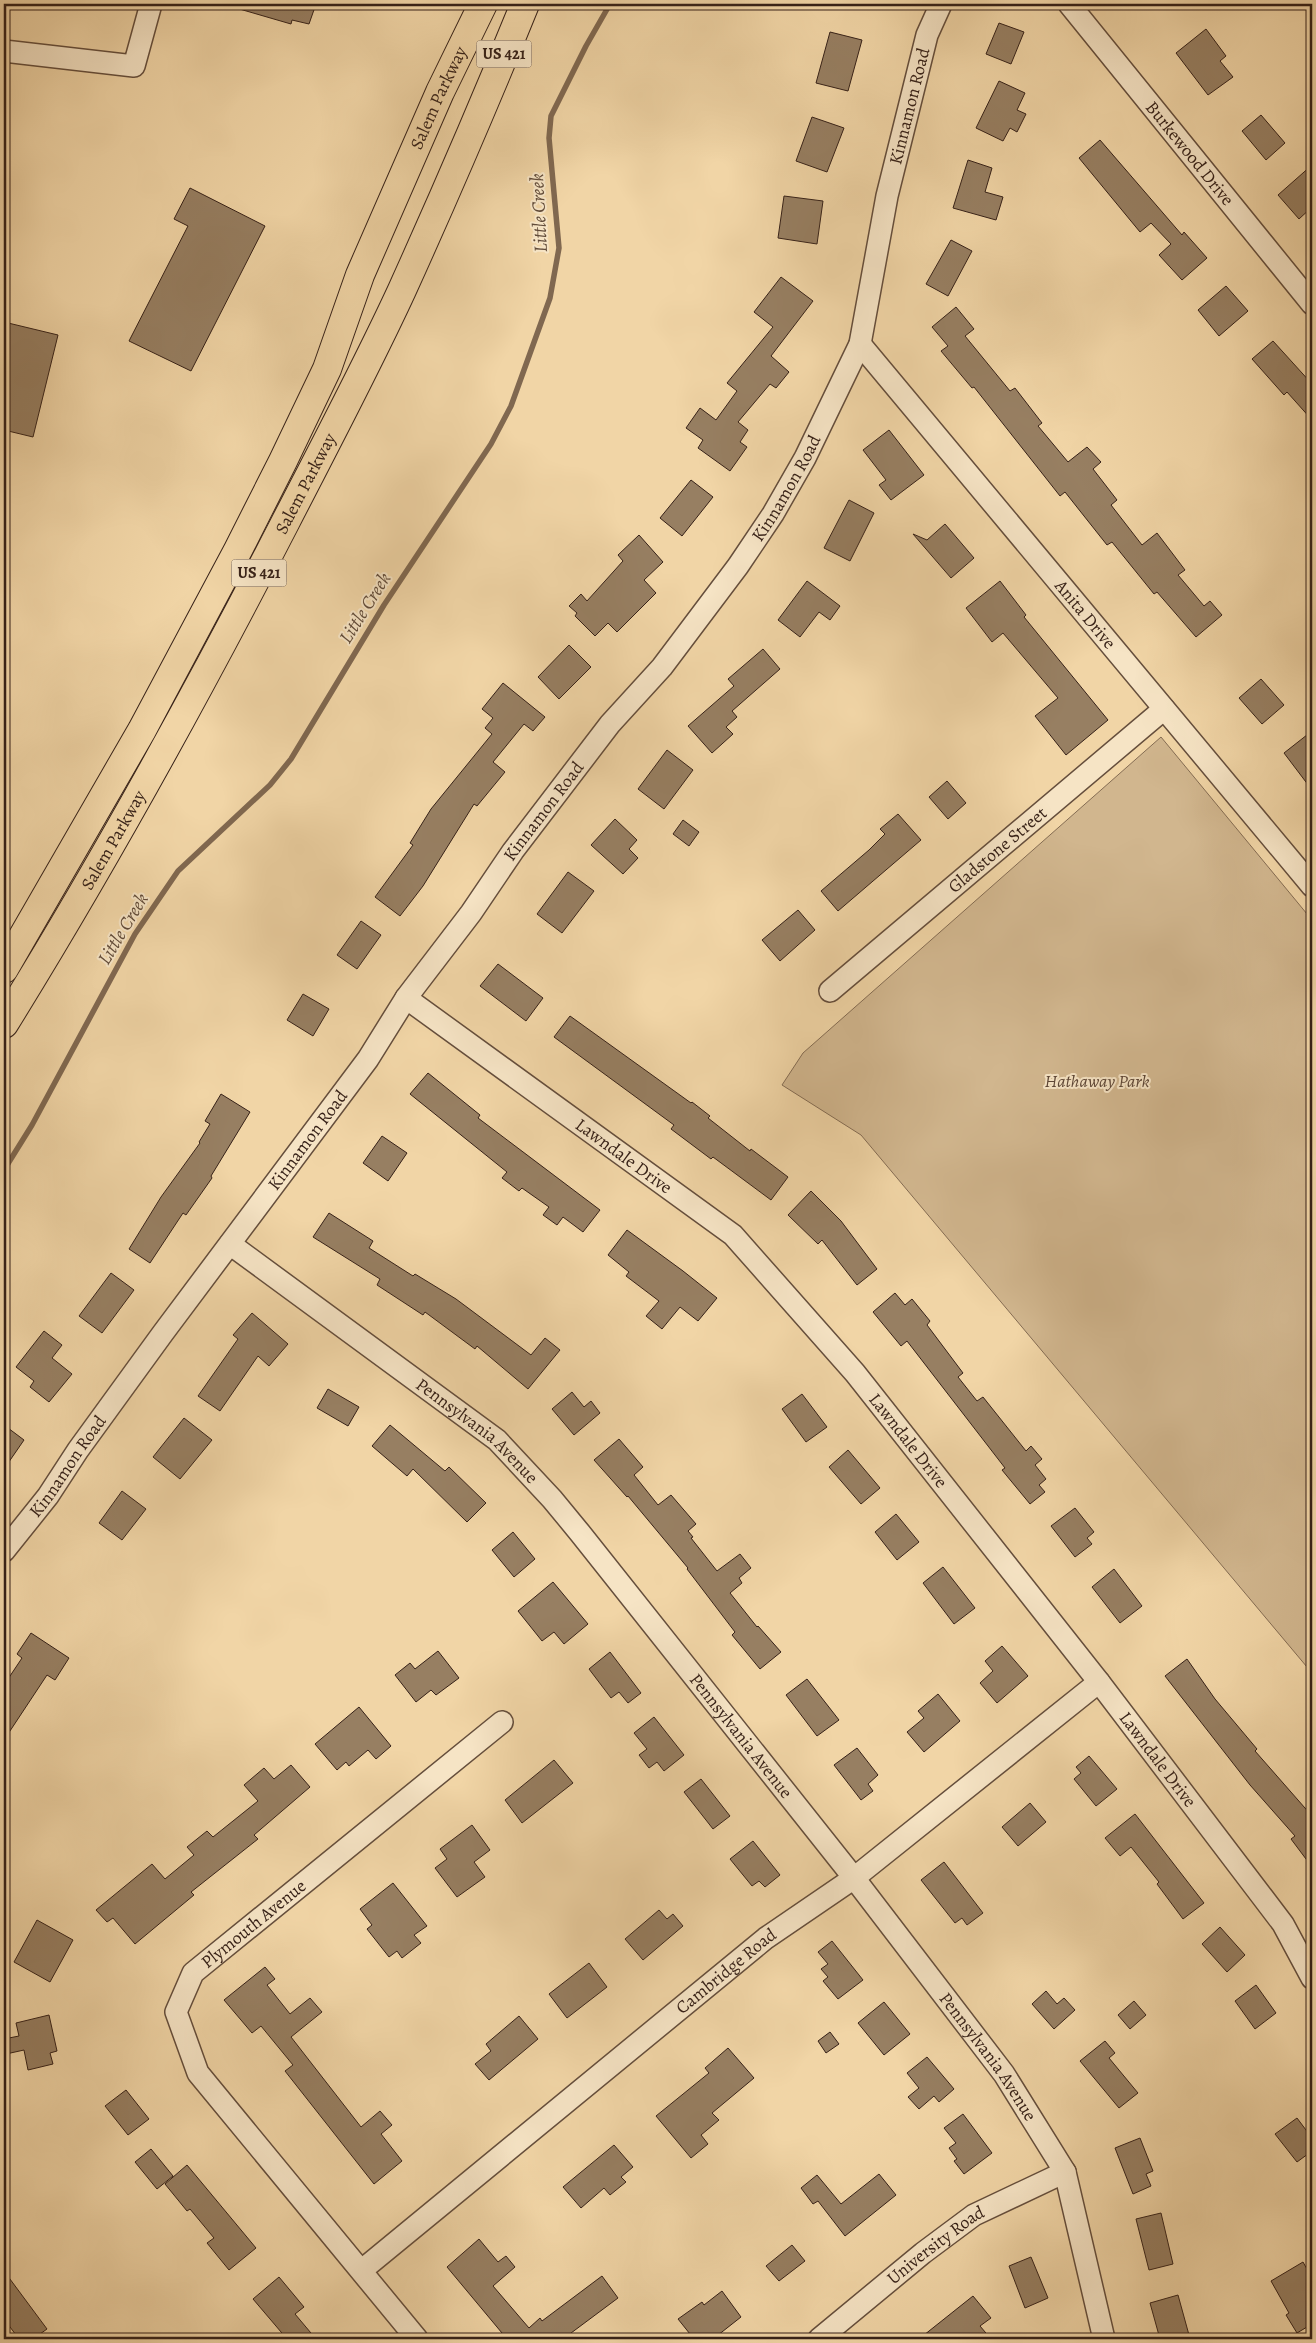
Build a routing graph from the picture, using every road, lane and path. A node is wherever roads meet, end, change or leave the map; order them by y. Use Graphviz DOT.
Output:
graph roads {
  1 [pos="152,4"];
  2 [pos="484,4"];
  3 [pos="525,4"];
  4 [pos="940,4"];
  5 [pos="1069,4"];
  6 [pos="4,51"];
  7 [pos="1312,304"];
  8 [pos="860,344"];
  9 [pos="1164,709"];
  10 [pos="1312,886"];
  11 [pos="4,968"];
  12 [pos="830,991"];
  13 [pos="406,998"];
  14 [pos="4,1024"];
  15 [pos="230,1244"];
  16 [pos="4,1551"];
  17 [pos="1099,1682"];
  18 [pos="502,1722"];
  19 [pos="854,1878"];
  20 [pos="1312,1978"];
  21 [pos="1065,2172"];
  22 [pos="362,2270"];
  23 [pos="417,2339"];
  24 [pos="819,2339"];
  25 [pos="1104,2339"];
  1 -- 6 [label="street"];
  2 -- 11 [label="highway, Salem Parkway / US 421"];
  3 -- 14 [label="highway, Salem Parkway / US 421"];
  4 -- 8 [label="street, Kinnamon Road"];
  5 -- 7 [label="street, Burkewood Drive"];
  8 -- 9 [label="street, Anita Drive"];
  8 -- 13 [label="street, Kinnamon Road"];
  9 -- 10 [label="street, Anita Drive"];
  9 -- 12 [label="street, Gladstone Street"];
  13 -- 15 [label="street, Kinnamon Road"];
  13 -- 17 [label="street, Lawndale Drive"];
  15 -- 16 [label="street, Kinnamon Road"];
  15 -- 19 [label="street, Pennsylvania Avenue"];
  17 -- 19 [label="street, Cambridge Road"];
  17 -- 20 [label="street, Lawndale Drive"];
  18 -- 22 [label="street, Plymouth Avenue"];
  19 -- 21 [label="street, Pennsylvania Avenue"];
  19 -- 22 [label="street, Cambridge Road"];
  21 -- 24 [label="street, University Road"];
  21 -- 25 [label="street, Pennsylvania Avenue"];
  22 -- 23 [label="street, Plymouth Avenue"];
}
